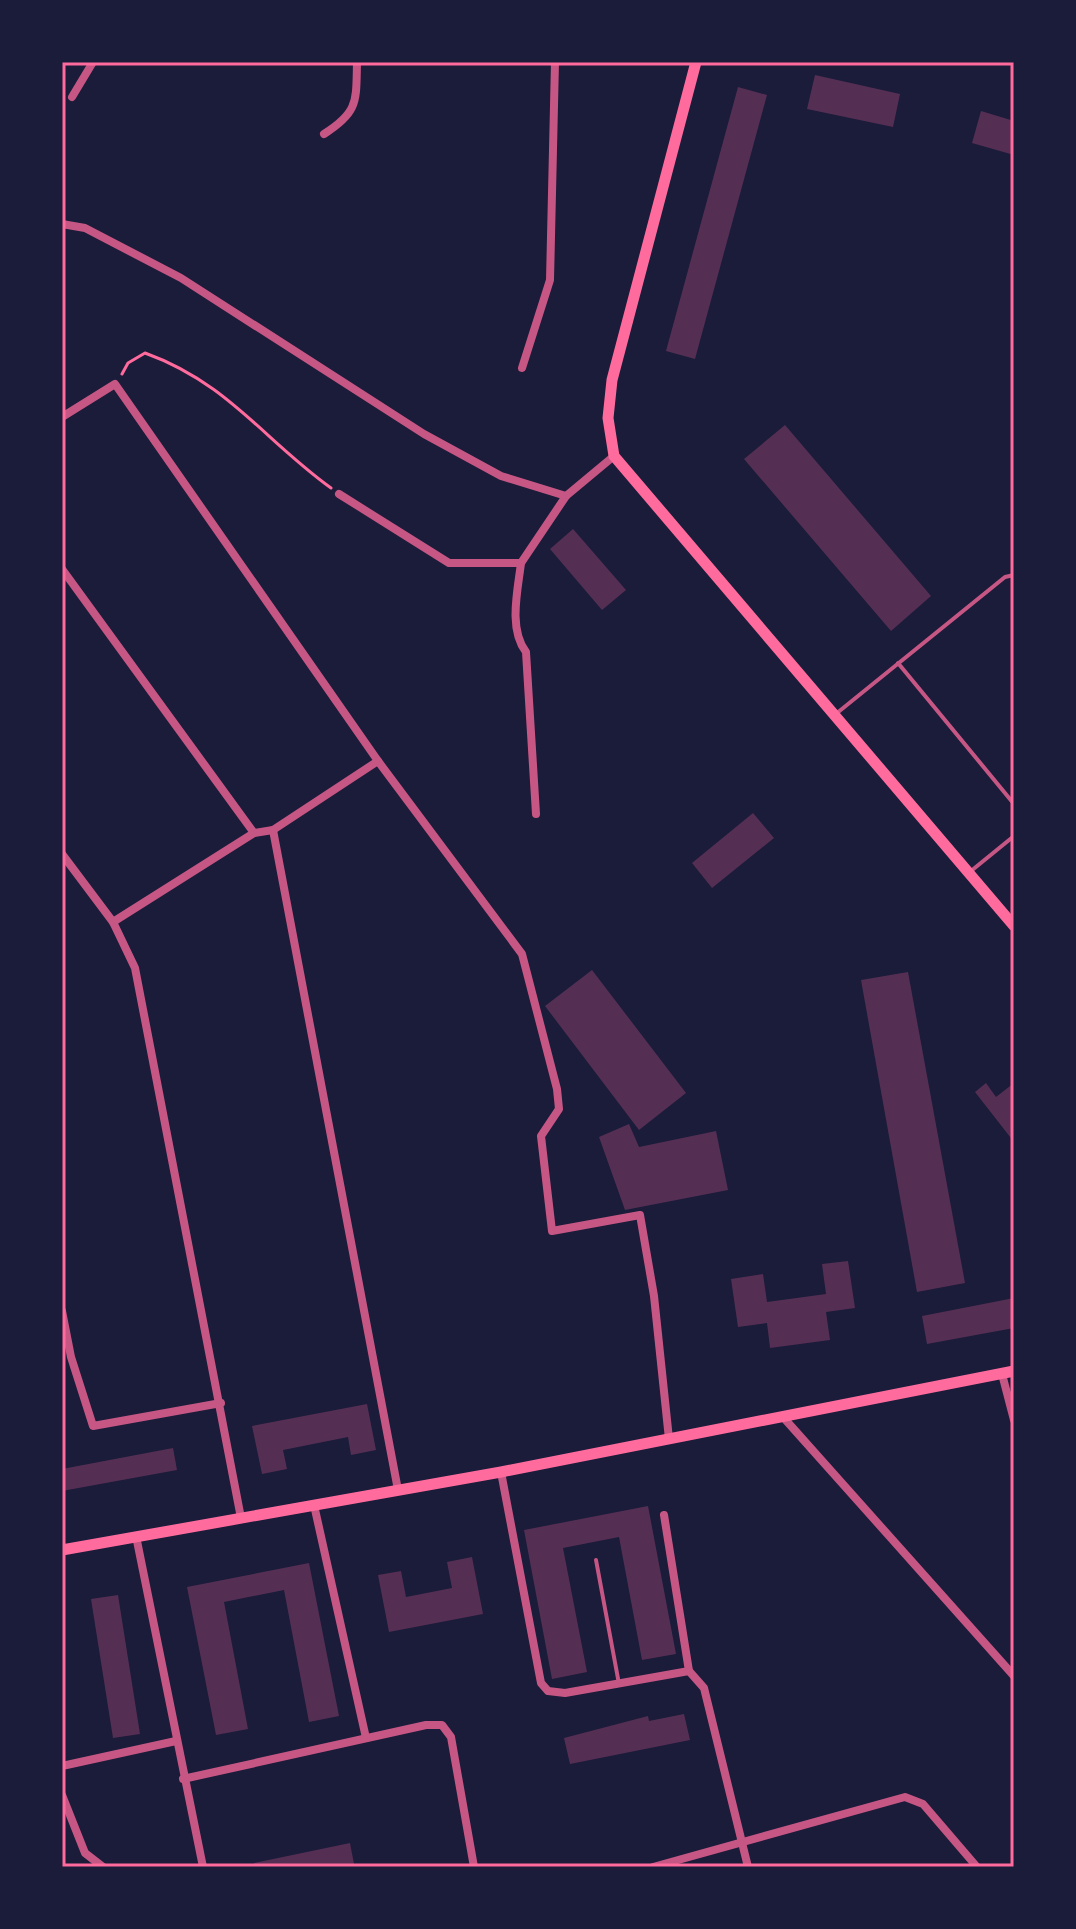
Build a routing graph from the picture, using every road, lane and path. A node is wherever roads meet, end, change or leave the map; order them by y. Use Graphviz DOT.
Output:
graph roads {
  1 [pos="93,62"];
  2 [pos="357,62"];
  3 [pos="555,62"];
  4 [pos="696,62"];
  5 [pos="72,97"];
  6 [pos="324,134"];
  7 [pos="62,224"];
  8 [pos="522,368"];
  9 [pos="115,384"];
  10 [pos="62,417"];
  11 [pos="614,456"];
  12 [pos="339,494"];
  13 [pos="566,496"];
  14 [pos="521,563"];
  15 [pos="62,569"];
  16 [pos="1014,575"];
  17 [pos="898,663"];
  18 [pos="834,715"];
  19 [pos="378,761"];
  20 [pos="1014,804"];
  21 [pos="536,814"];
  22 [pos="273,830"];
  23 [pos="254,833"];
  24 [pos="1014,836"];
  25 [pos="62,854"];
  26 [pos="969,873"];
  27 [pos="113,922"];
  28 [pos="1014,926"];
  29 [pos="62,1311"];
  30 [pos="66,1356"];
  31 [pos="1008,1373"];
  32 [pos="221,1403"];
  33 [pos="783,1417"];
  34 [pos="1014,1420"];
  35 [pos="669,1439"];
  36 [pos="501,1472"];
  37 [pos="398,1490"];
  38 [pos="314,1505"];
  39 [pos="664,1515"];
  40 [pos="241,1518"];
  41 [pos="136,1536"];
  42 [pos="62,1550"];
  43 [pos="596,1560"];
  44 [pos="689,1671"];
  45 [pos="1014,1676"];
  46 [pos="619,1684"];
  47 [pos="366,1738"];
  48 [pos="176,1741"];
  49 [pos="62,1766"];
  50 [pos="183,1779"];
  51 [pos="62,1795"];
  52 [pos="739,1844"];
  53 [pos="103,1867"];
  54 [pos="203,1867"];
  55 [pos="474,1867"];
  56 [pos="653,1867"];
  57 [pos="748,1867"];
  58 [pos="977,1867"];
  1 -- 5 [label="street"];
  2 -- 6 [label="street"];
  3 -- 8 [label="street"];
  4 -- 11 [label="main road"];
  7 -- 13 [label="street"];
  9 -- 10 [label="street"];
  9 -- 12 [label="path"];
  9 -- 19 [label="street"];
  11 -- 13 [label="street"];
  11 -- 18 [label="main road"];
  12 -- 14 [label="street"];
  13 -- 14 [label="street"];
  14 -- 21 [label="street"];
  15 -- 23 [label="street"];
  16 -- 17 [label="lane"];
  17 -- 18 [label="lane"];
  17 -- 20 [label="lane"];
  18 -- 26 [label="main road"];
  19 -- 22 [label="street"];
  19 -- 35 [label="street"];
  22 -- 23 [label="street"];
  22 -- 37 [label="street"];
  23 -- 27 [label="street"];
  24 -- 26 [label="lane"];
  25 -- 27 [label="street"];
  26 -- 28 [label="main road"];
  27 -- 32 [label="street"];
  29 -- 30 [label="street"];
  30 -- 32 [label="street"];
  31 -- 33 [label="main road"];
  31 -- 34 [label="street"];
  32 -- 40 [label="street"];
  33 -- 35 [label="main road"];
  33 -- 45 [label="street"];
  35 -- 36 [label="main road"];
  36 -- 37 [label="main road"];
  36 -- 46 [label="street"];
  37 -- 38 [label="main road"];
  38 -- 40 [label="main road"];
  38 -- 47 [label="street"];
  39 -- 44 [label="street"];
  40 -- 41 [label="main road"];
  41 -- 42 [label="main road"];
  41 -- 48 [label="street"];
  43 -- 46 [label="lane"];
  44 -- 46 [label="street"];
  44 -- 52 [label="street"];
  47 -- 50 [label="street"];
  47 -- 55 [label="street"];
  48 -- 49 [label="street"];
  48 -- 50 [label="street"];
  50 -- 54 [label="street"];
  51 -- 53 [label="street"];
  52 -- 56 [label="street"];
  52 -- 57 [label="street"];
  52 -- 58 [label="street"];
}
